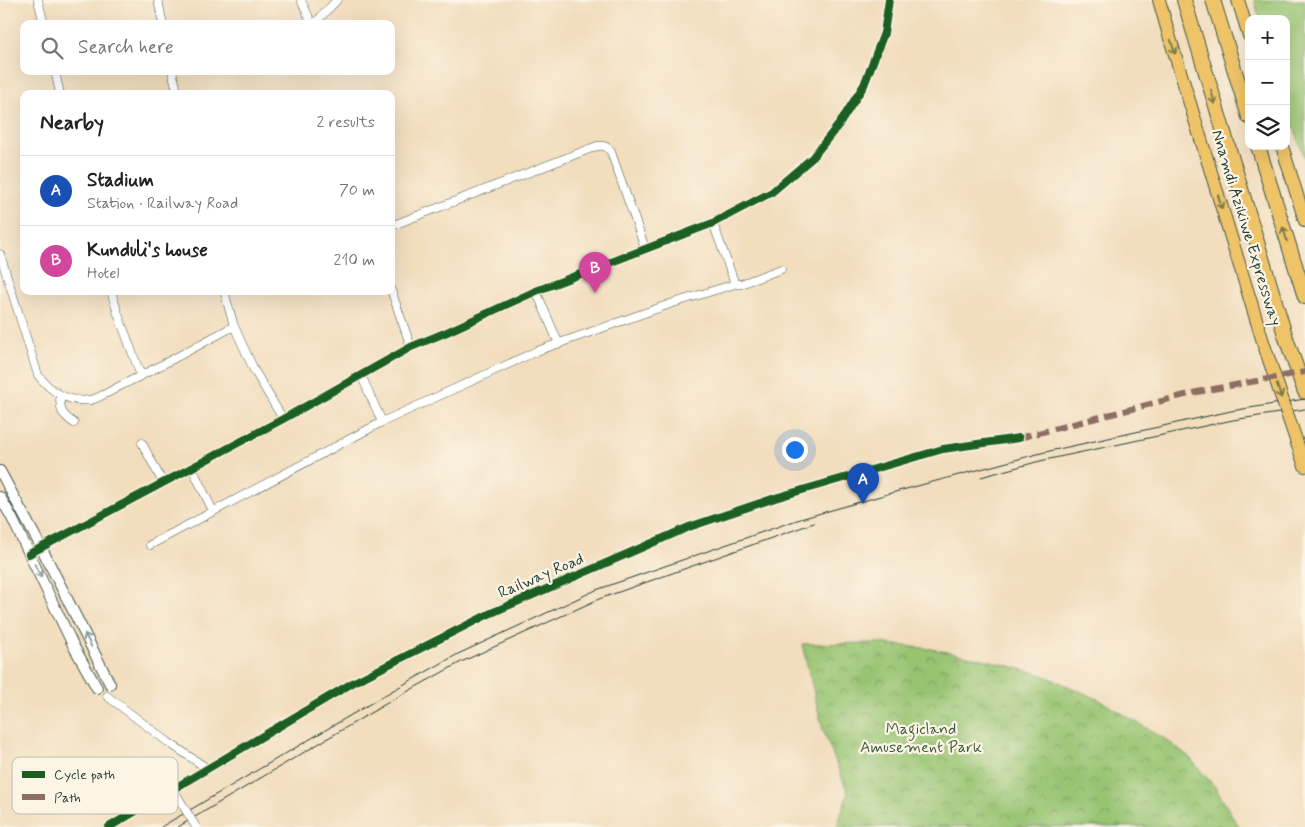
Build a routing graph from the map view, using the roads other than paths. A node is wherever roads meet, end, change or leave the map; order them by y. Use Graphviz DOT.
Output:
graph roads {
  1 [pos="38,0"];
  2 [pos="158,0"];
  3 [pos="301,0"];
  4 [pos="338,0"];
  5 [pos="889,0"];
  6 [pos="1159,0"];
  7 [pos="1184,0"];
  8 [pos="1212,0"];
  9 [pos="1238,0"];
  10 [pos="43,20"];
  11 [pos="161,20"];
  12 [pos="311,20"];
  13 [pos="317,20"];
  14 [pos="1245,23"];
  15 [pos="56,75"];
  16 [pos="173,75"];
  17 [pos="59,90"];
  18 [pos="177,90"];
  19 [pos="1245,105"];
  20 [pos="1259,150"];
  21 [pos="1283,150"];
  22 [pos="1305,221"];
  23 [pos="713,223"];
  24 [pos="395,224"];
  25 [pos="646,248"];
  26 [pos="0,254"];
  27 [pos="781,269"];
  28 [pos="735,284"];
  29 [pos="536,292"];
  30 [pos="112,295"];
  31 [pos="225,295"];
  32 [pos="393,295"];
  33 [pos="1305,297"];
  34 [pos="234,326"];
  35 [pos="559,344"];
  36 [pos="412,347"];
  37 [pos="141,376"];
  38 [pos="361,376"];
  39 [pos="1305,392"];
  40 [pos="60,395"];
  41 [pos="282,419"];
  42 [pos="382,422"];
  43 [pos="74,423"];
  44 [pos="1019,438"];
  45 [pos="142,443"];
  46 [pos="1305,466"];
  47 [pos="192,468"];
  48 [pos="0,471"];
  49 [pos="163,483"];
  50 [pos="0,497"];
  51 [pos="213,511"];
  52 [pos="150,544"];
  53 [pos="41,547"];
  54 [pos="29,554"];
  55 [pos="110,684"];
  56 [pos="96,688"];
  57 [pos="107,696"];
  58 [pos="208,769"];
  59 [pos="178,786"];
  60 [pos="178,797"];
  61 [pos="131,814"];
  62 [pos="109,827"];
  63 [pos="196,827"];
  1 -- 10 [label="street"];
  2 -- 11 [label="street"];
  3 -- 12 [label="street"];
  4 -- 13 [label="street"];
  5 -- 23 [label="street"];
  6 -- 46 [label="highway, Nnamdi Azikiwe Expressway, one-way, bridge"];
  7 -- 39 [label="highway, Nnamdi Azikiwe Expressway, one-way"];
  8 -- 19 [label="highway"];
  9 -- 14 [label="highway"];
  15 -- 17 [label="street"];
  16 -- 18 [label="street"];
  33 -- 20 [label="highway, one-way"];
  21 -- 22 [label="highway"];
  23 -- 25 [label="street"];
  23 -- 28 [label="street"];
  24 -- 25 [label="street"];
  25 -- 29 [label="street"];
  26 -- 40 [label="street"];
  27 -- 28 [label="street"];
  28 -- 35 [label="street"];
  29 -- 35 [label="street"];
  29 -- 36 [label="street"];
  30 -- 37 [label="street"];
  31 -- 34 [label="street"];
  32 -- 36 [label="street"];
  34 -- 37 [label="street"];
  34 -- 41 [label="street"];
  35 -- 42 [label="street"];
  36 -- 38 [label="street"];
  37 -- 40 [label="street"];
  38 -- 41 [label="street"];
  38 -- 42 [label="street"];
  40 -- 43 [label="street"];
  41 -- 47 [label="street"];
  42 -- 51 [label="street"];
  44 -- 58 [label="street, Railway Road"];
  45 -- 49 [label="street"];
  47 -- 49 [label="street"];
  47 -- 51 [label="street"];
  48 -- 53 [label="street"];
  49 -- 53 [label="street"];
  50 -- 54 [label="street"];
  51 -- 52 [label="street"];
  53 -- 54 [label="street"];
  55 -- 53 [label="street, one-way"];
  54 -- 56 [label="street, one-way"];
  55 -- 57 [label="street"];
  56 -- 57 [label="street"];
  57 -- 58 [label="street"];
  58 -- 59 [label="street, Railway Road"];
  60 -- 63 [label="street, bridge"];
  61 -- 62 [label="street, Railway Road"];
}
